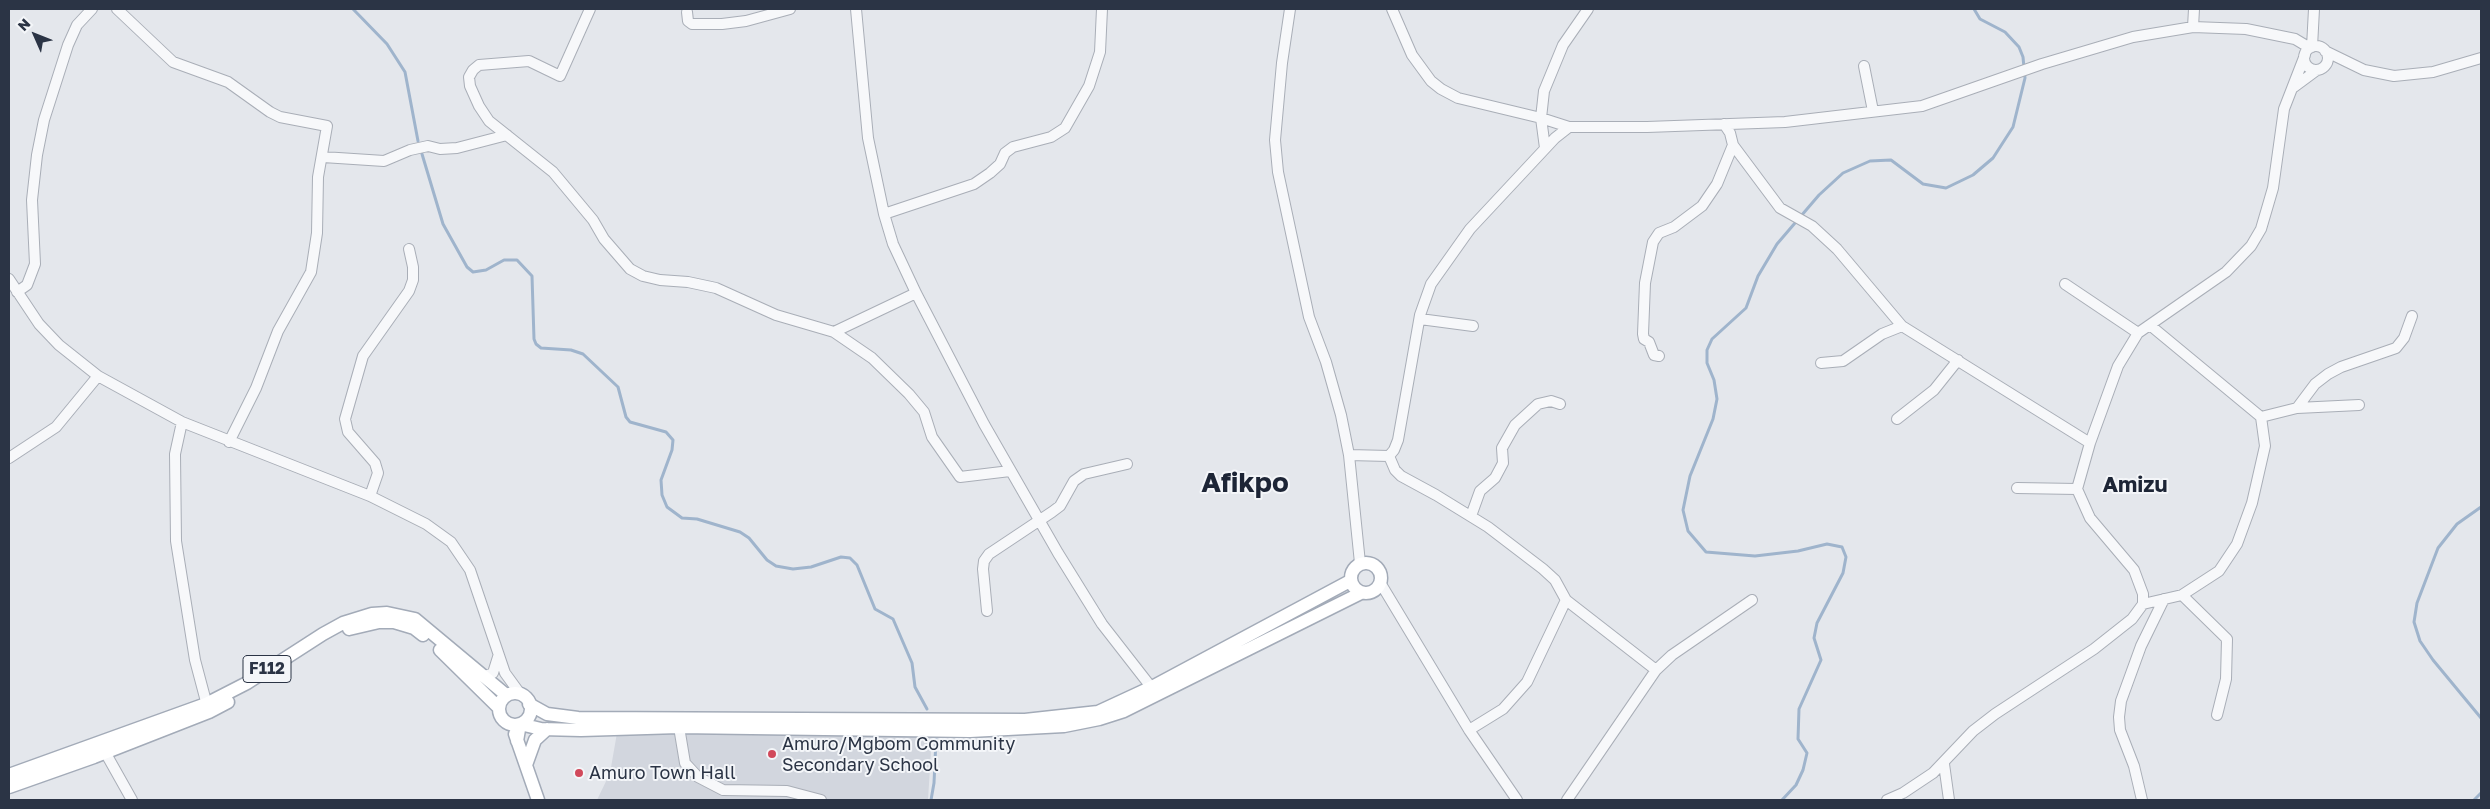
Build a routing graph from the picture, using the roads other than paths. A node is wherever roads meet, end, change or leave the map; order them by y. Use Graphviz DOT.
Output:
graph roads {
  1 [pos="92,9"];
  2 [pos="116,9"];
  3 [pos="590,9"];
  4 [pos="790,9"];
  5 [pos="856,9"];
  6 [pos="1102,9"];
  7 [pos="1290,9"];
  8 [pos="1392,9"];
  9 [pos="1588,9"];
  10 [pos="2194,9"];
  11 [pos="2314,9"];
  12 [pos="687,12"];
  13 [pos="2194,27"];
  14 [pos="2312,31"];
  15 [pos="2295,39"];
  16 [pos="2309,50"];
  17 [pos="2325,51"];
  18 [pos="2481,58"];
  19 [pos="2346,62"];
  20 [pos="1864,66"];
  21 [pos="2321,68"];
  22 [pos="2294,87"];
  23 [pos="1873,111"];
  24 [pos="1541,118"];
  25 [pos="1724,124"];
  26 [pos="1569,127"];
  27 [pos="507,135"];
  28 [pos="1733,145"];
  29 [pos="1545,148"];
  30 [pos="323,157"];
  31 [pos="884,214"];
  32 [pos="409,249"];
  33 [pos="11,284"];
  34 [pos="2064,284"];
  35 [pos="916,293"];
  36 [pos="2412,316"];
  37 [pos="1420,318"];
  38 [pos="1473,326"];
  39 [pos="1902,326"];
  40 [pos="2151,326"];
  41 [pos="834,332"];
  42 [pos="2138,333"];
  43 [pos="1659,356"];
  44 [pos="1958,360"];
  45 [pos="1820,364"];
  46 [pos="98,376"];
  47 [pos="1560,404"];
  48 [pos="2359,406"];
  49 [pos="2297,408"];
  50 [pos="2262,417"];
  51 [pos="1897,419"];
  52 [pos="182,422"];
  53 [pos="230,442"];
  54 [pos="2090,443"];
  55 [pos="1348,455"];
  56 [pos="1389,456"];
  57 [pos="9,458"];
  58 [pos="1127,464"];
  59 [pos="1010,471"];
  60 [pos="2017,488"];
  61 [pos="2077,489"];
  62 [pos="370,496"];
  63 [pos="1471,516"];
  64 [pos="1039,521"];
  65 [pos="1360,563"];
  66 [pos="1350,581"];
  67 [pos="1381,584"];
  68 [pos="1361,593"];
  69 [pos="2182,595"];
  70 [pos="2164,599"];
  71 [pos="1566,600"];
  72 [pos="1752,600"];
  73 [pos="2143,604"];
  74 [pos="987,611"];
  75 [pos="498,656"];
  76 [pos="1656,670"];
  77 [pos="505,673"];
  78 [pos="483,677"];
  79 [pos="1154,691"];
  80 [pos="505,694"];
  81 [pos="525,700"];
  82 [pos="208,708"];
  83 [pos="499,708"];
  84 [pos="2217,715"];
  85 [pos="515,724"];
  86 [pos="679,727"];
  87 [pos="547,729"];
  88 [pos="1469,730"];
  89 [pos="106,752"];
  90 [pos="526,764"];
  91 [pos="1944,764"];
  92 [pos="9,775"];
  93 [pos="9,787"];
  94 [pos="132,800"];
  95 [pos="538,800"];
  96 [pos="821,800"];
  97 [pos="1517,800"];
  98 [pos="1567,800"];
  99 [pos="1887,800"];
  100 [pos="1949,800"];
  101 [pos="2142,800"];
  1 -- 33 [label="street"];
  2 -- 30 [label="street"];
  3 -- 27 [label="street"];
  4 -- 12 [label="street"];
  5 -- 31 [label="street"];
  6 -- 31 [label="street"];
  7 -- 55 [label="street"];
  8 -- 24 [label="street"];
  9 -- 24 [label="street"];
  10 -- 13 [label="street"];
  11 -- 14 [label="street"];
  13 -- 15 [label="street"];
  13 -- 23 [label="street"];
  14 -- 15 [label="street"];
  14 -- 16 [label="street"];
  15 -- 16 [label="street"];
  16 -- 17 [label="street"];
  16 -- 21 [label="street"];
  16 -- 22 [label="street"];
  17 -- 19 [label="street"];
  17 -- 21 [label="street"];
  18 -- 19 [label="street"];
  19 -- 21 [label="street"];
  20 -- 23 [label="street"];
  21 -- 22 [label="street"];
  22 -- 40 [label="street"];
  23 -- 25 [label="street"];
  24 -- 26 [label="street"];
  24 -- 29 [label="street"];
  25 -- 26 [label="street"];
  25 -- 28 [label="street"];
  26 -- 29 [label="street"];
  27 -- 30 [label="street"];
  27 -- 41 [label="street"];
  28 -- 39 [label="street"];
  28 -- 43 [label="street"];
  29 -- 37 [label="street"];
  30 -- 53 [label="street"];
  31 -- 35 [label="street"];
  32 -- 62 [label="street"];
  33 -- 46 [label="street"];
  34 -- 42 [label="street"];
  35 -- 41 [label="street"];
  35 -- 59 [label="street"];
  36 -- 49 [label="street"];
  37 -- 38 [label="street"];
  37 -- 56 [label="street"];
  39 -- 44 [label="street"];
  39 -- 45 [label="street"];
  40 -- 42 [label="street"];
  40 -- 50 [label="street"];
  41 -- 59 [label="street"];
  42 -- 54 [label="street"];
  44 -- 51 [label="street"];
  44 -- 54 [label="street"];
  46 -- 52 [label="street"];
  46 -- 57 [label="street"];
  47 -- 63 [label="street"];
  48 -- 49 [label="street"];
  49 -- 50 [label="street"];
  50 -- 69 [label="street"];
  52 -- 53 [label="street"];
  52 -- 82 [label="street"];
  53 -- 62 [label="street"];
  54 -- 61 [label="street"];
  55 -- 56 [label="street"];
  55 -- 65 [label="street"];
  56 -- 63 [label="street"];
  58 -- 64 [label="street"];
  59 -- 64 [label="street"];
  60 -- 61 [label="street"];
  61 -- 73 [label="street"];
  62 -- 75 [label="street"];
  63 -- 71 [label="street"];
  64 -- 74 [label="street"];
  64 -- 79 [label="street"];
  65 -- 66 [label="main road"];
  65 -- 67 [label="main road"];
  66 -- 68 [label="main road"];
  66 -- 79 [label="main road"];
  67 -- 68 [label="main road"];
  67 -- 88 [label="street"];
  68 -- 79 [label="main road"];
  69 -- 70 [label="street"];
  69 -- 84 [label="street"];
  70 -- 73 [label="street"];
  70 -- 101 [label="street"];
  71 -- 76 [label="street"];
  71 -- 88 [label="street"];
  72 -- 76 [label="street"];
  73 -- 91 [label="street"];
  75 -- 77 [label="street"];
  75 -- 78 [label="street"];
  76 -- 98 [label="street"];
  77 -- 80 [label="street"];
  77 -- 81 [label="street"];
  78 -- 80 [label="main road, F112"];
  78 -- 82 [label="main road, F112"];
  79 -- 81 [label="main road"];
  79 -- 86 [label="main road"];
  80 -- 81 [label="main road"];
  80 -- 83 [label="main road"];
  81 -- 85 [label="main road"];
  82 -- 83 [label="main road, F112"];
  82 -- 89 [label="main road, F112"];
  82 -- 92 [label="main road, F112"];
  83 -- 85 [label="main road"];
  85 -- 87 [label="main road"];
  85 -- 90 [label="main road"];
  86 -- 87 [label="main road"];
  86 -- 96 [label="street"];
  87 -- 90 [label="main road"];
  88 -- 97 [label="street"];
  89 -- 93 [label="main road, F112"];
  89 -- 94 [label="street"];
  90 -- 95 [label="main road"];
  91 -- 99 [label="street"];
  91 -- 100 [label="street"];
}
